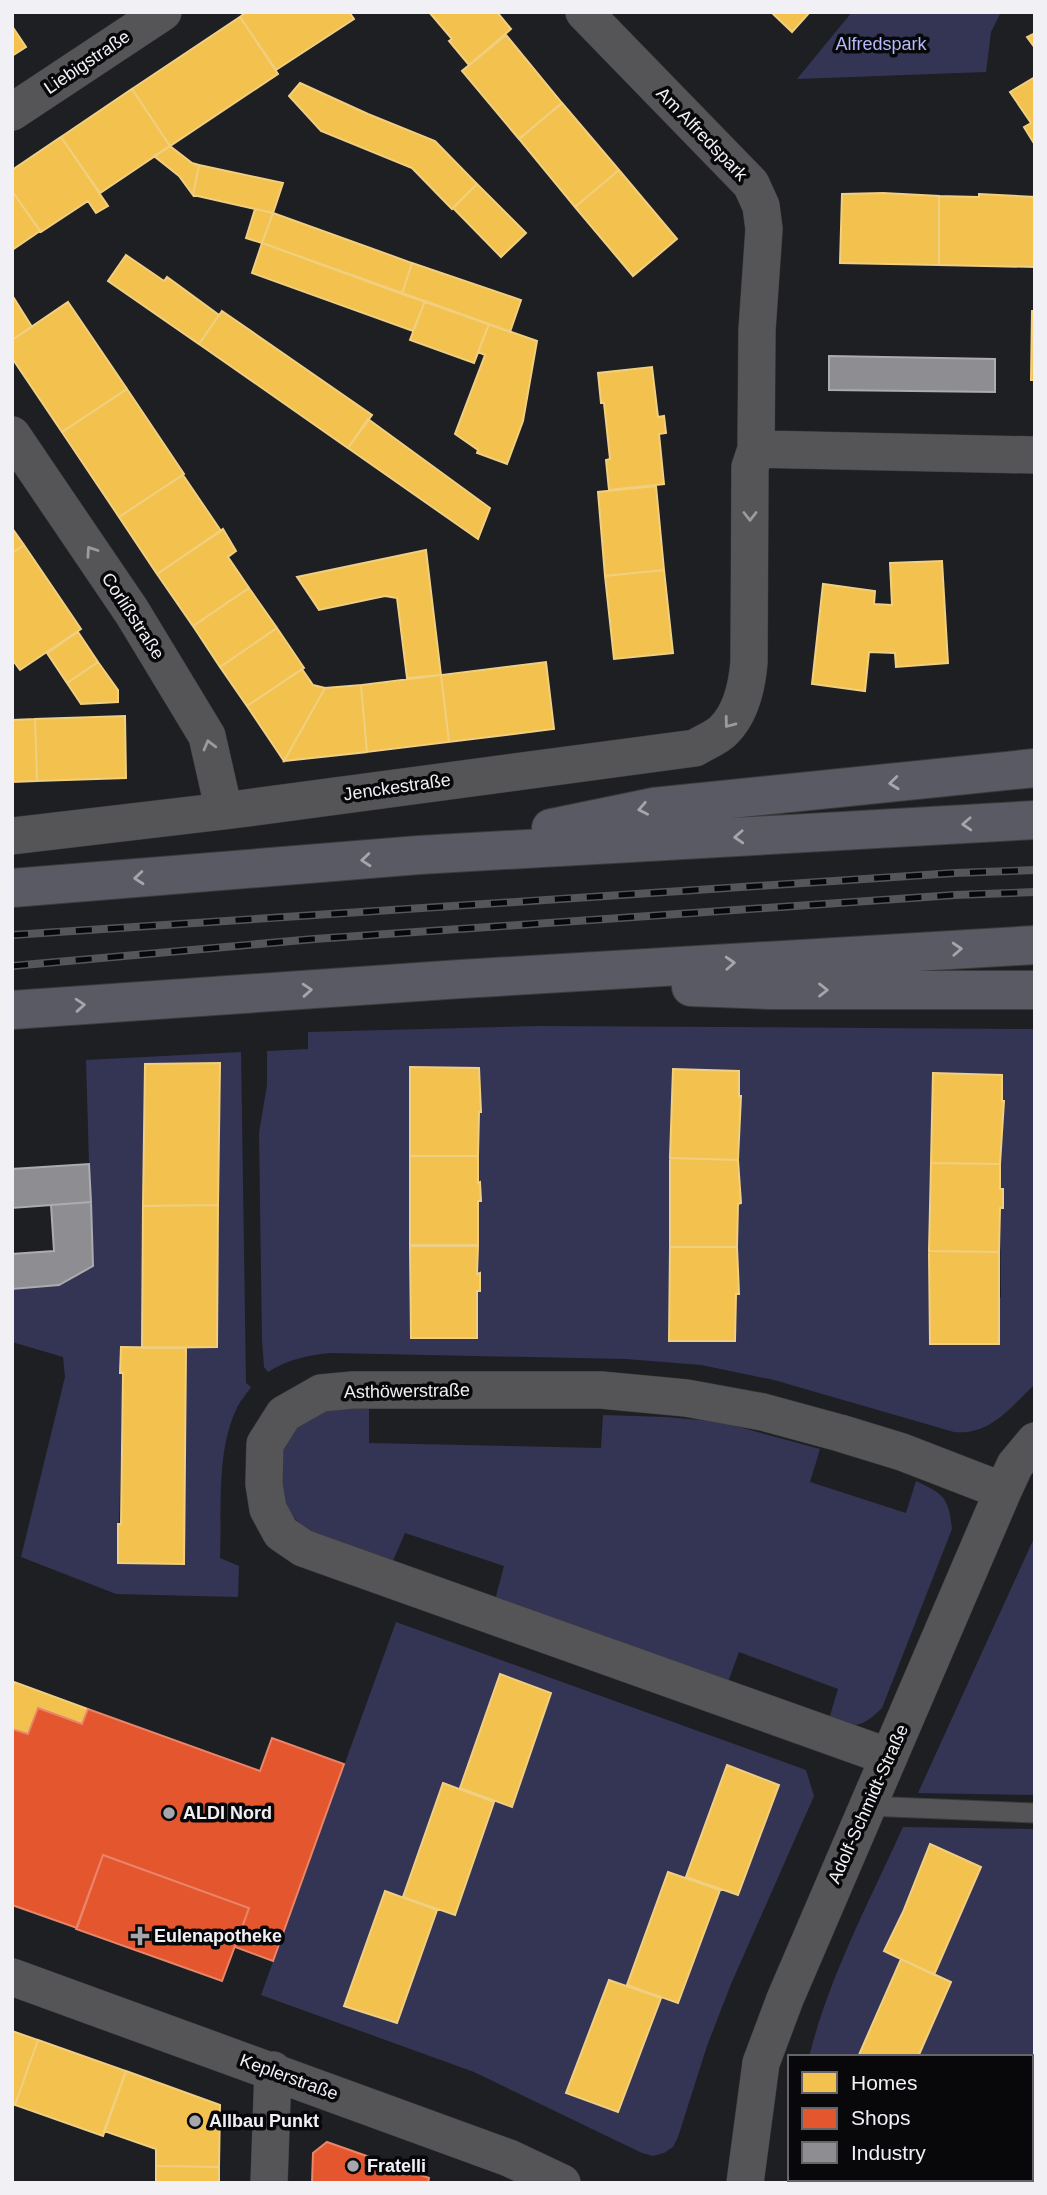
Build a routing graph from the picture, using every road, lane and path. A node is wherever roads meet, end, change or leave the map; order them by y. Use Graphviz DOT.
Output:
graph roads {
  1 [pos="163,12"];
  2 [pos="584,12"];
  3 [pos="12,112"];
  4 [pos="12,435"];
  5 [pos="757,449"];
  6 [pos="1035,455"];
  7 [pos="747,684"];
  8 [pos="1035,768"];
  9 [pos="224,811"];
  10 [pos="1035,820"];
  11 [pos="12,836"];
  12 [pos="419,855"];
  13 [pos="12,888"];
  14 [pos="1035,945"];
  15 [pos="461,979"];
  16 [pos="1035,990"];
  17 [pos="12,1010"];
  18 [pos="1035,1441"];
  19 [pos="1003,1491"];
  20 [pos="889,1757"];
  21 [pos="867,1806"];
  22 [pos="1035,1813"];
  23 [pos="12,1978"];
  24 [pos="272,2070"];
  25 [pos="269,2183"];
  26 [pos="562,2183"];
  27 [pos="745,2183"];
  1 -- 3 [label="street, Liebigstraße"];
  2 -- 5 [label="street, Am Alfredspark"];
  9 -- 4 [label="street, Corlißstraße, one-way"];
  5 -- 6 [label="street"];
  5 -- 7 [label="street, Am Alfredspark, one-way"];
  7 -- 9 [label="street, Jenckestraße, one-way"];
  8 -- 12 [label="highway, one-way"];
  9 -- 11 [label="street, Jenckestraße"];
  10 -- 12 [label="highway, one-way"];
  12 -- 13 [label="highway, one-way"];
  15 -- 14 [label="highway, one-way"];
  15 -- 16 [label="highway, one-way"];
  17 -- 15 [label="highway, one-way"];
  18 -- 19 [label="street, Adolf-Schmidt-Straße"];
  19 -- 20 [label="street, Adolf-Schmidt-Straße"];
  19 -- 20 [label="street, Asthöwerstraße"];
  20 -- 21 [label="street, Adolf-Schmidt-Straße"];
  21 -- 22 [label="lane"];
  21 -- 27 [label="street, Adolf-Schmidt-Straße"];
  23 -- 24 [label="street, Keplerstraße"];
  24 -- 25 [label="street"];
  24 -- 26 [label="street, Keplerstraße"];
}
